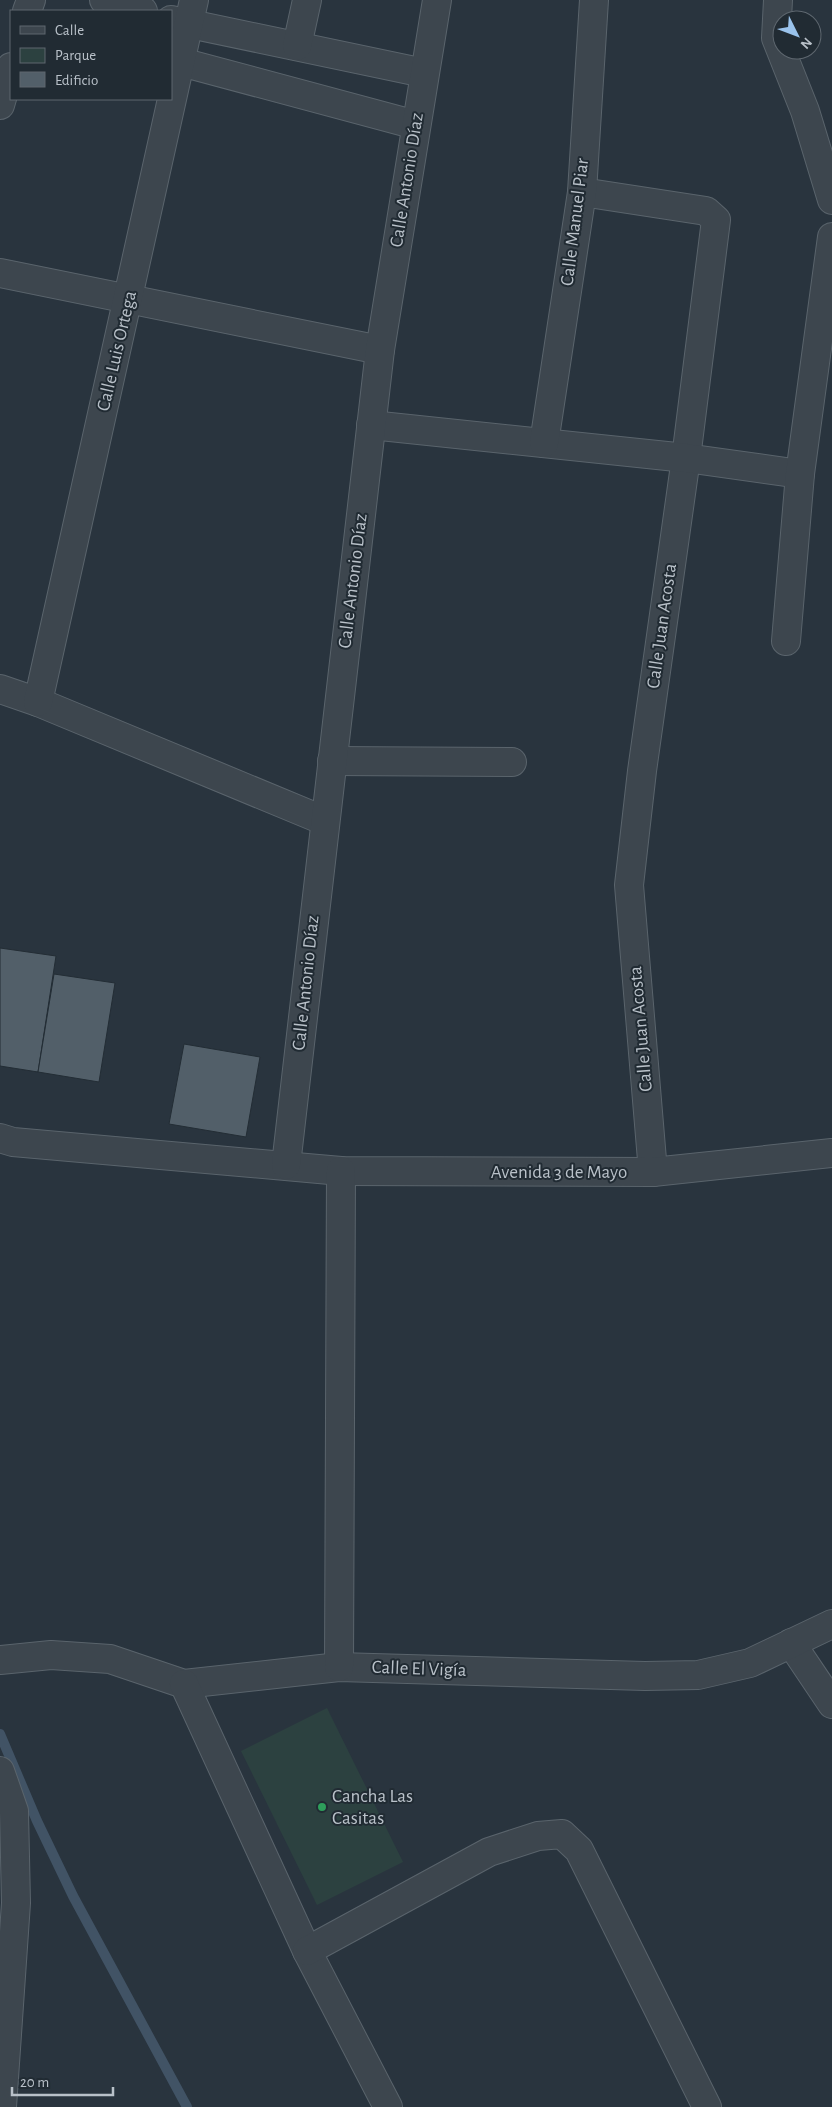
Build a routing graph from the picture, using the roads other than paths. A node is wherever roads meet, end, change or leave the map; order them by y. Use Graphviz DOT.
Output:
graph roads {
  1 [pos="104,0"];
  2 [pos="307,0"];
  3 [pos="437,0"];
  4 [pos="594,0"];
  5 [pos="778,0"];
  6 [pos="139,10"];
  7 [pos="185,15"];
  8 [pos="297,46"];
  9 [pos="181,62"];
  10 [pos="10,71"];
  11 [pos="424,73"];
  12 [pos="0,106"];
  13 [pos="416,125"];
  14 [pos="582,192"];
  15 [pos="832,200"];
  16 [pos="832,237"];
  17 [pos="0,273"];
  18 [pos="129,299"];
  19 [pos="380,350"];
  20 [pos="371,425"];
  21 [pos="544,443"];
  22 [pos="686,458"];
  23 [pos="800,474"];
  24 [pos="786,641"];
  25 [pos="0,689"];
  26 [pos="38,702"];
  27 [pos="332,761"];
  28 [pos="512,762"];
  29 [pos="325,821"];
  30 [pos="0,1138"];
  31 [pos="832,1153"];
  32 [pos="286,1165"];
  33 [pos="341,1171"];
  34 [pos="653,1172"];
  35 [pos="832,1624"];
  36 [pos="791,1643"];
  37 [pos="0,1660"];
  38 [pos="339,1667"];
  39 [pos="184,1684"];
  40 [pos="832,1704"];
  41 [pos="0,1771"];
  42 [pos="8,1912"];
  43 [pos="308,1951"];
  44 [pos="2,2107"];
  45 [pos="388,2107"];
  46 [pos="707,2107"];
  1 -- 6 [label="street"];
  2 -- 8 [label="street"];
  3 -- 11 [label="street, Calle Antonio Díaz"];
  4 -- 14 [label="street, Calle Manuel Piar"];
  5 -- 15 [label="street"];
  7 -- 8 [label="street"];
  7 -- 9 [label="street, Calle Luis Ortega"];
  8 -- 11 [label="street"];
  9 -- 13 [label="street"];
  9 -- 18 [label="street, Calle Luis Ortega"];
  10 -- 12 [label="street"];
  11 -- 13 [label="street, Calle Antonio Díaz"];
  13 -- 19 [label="street, Calle Antonio Díaz"];
  14 -- 21 [label="street, Calle Manuel Piar"];
  14 -- 22 [label="street, Calle Juan Acosta"];
  16 -- 23 [label="street"];
  17 -- 18 [label="street"];
  18 -- 19 [label="street"];
  18 -- 26 [label="street, Calle Luis Ortega"];
  19 -- 20 [label="street, Calle Antonio Díaz"];
  20 -- 21 [label="street"];
  20 -- 27 [label="street, Calle Antonio Díaz"];
  21 -- 22 [label="street"];
  22 -- 23 [label="street"];
  22 -- 34 [label="street, Calle Juan Acosta"];
  23 -- 24 [label="street"];
  25 -- 26 [label="street"];
  26 -- 29 [label="street"];
  27 -- 28 [label="street"];
  27 -- 29 [label="street, Calle Antonio Díaz"];
  29 -- 32 [label="street, Calle Antonio Díaz"];
  30 -- 32 [label="street, Avenida 3 de Mayo"];
  31 -- 34 [label="street, Avenida 3 de Mayo"];
  32 -- 33 [label="street, Avenida 3 de Mayo"];
  33 -- 34 [label="street, Avenida 3 de Mayo"];
  33 -- 38 [label="street"];
  35 -- 36 [label="street, Calle El Vigía"];
  36 -- 38 [label="street, Calle El Vigía"];
  36 -- 40 [label="street"];
  37 -- 39 [label="street, Calle El Vigía"];
  38 -- 39 [label="street, Calle El Vigía"];
  39 -- 43 [label="street"];
  41 -- 42 [label="street"];
  42 -- 44 [label="street"];
  43 -- 45 [label="street"];
  43 -- 46 [label="street"];
}
